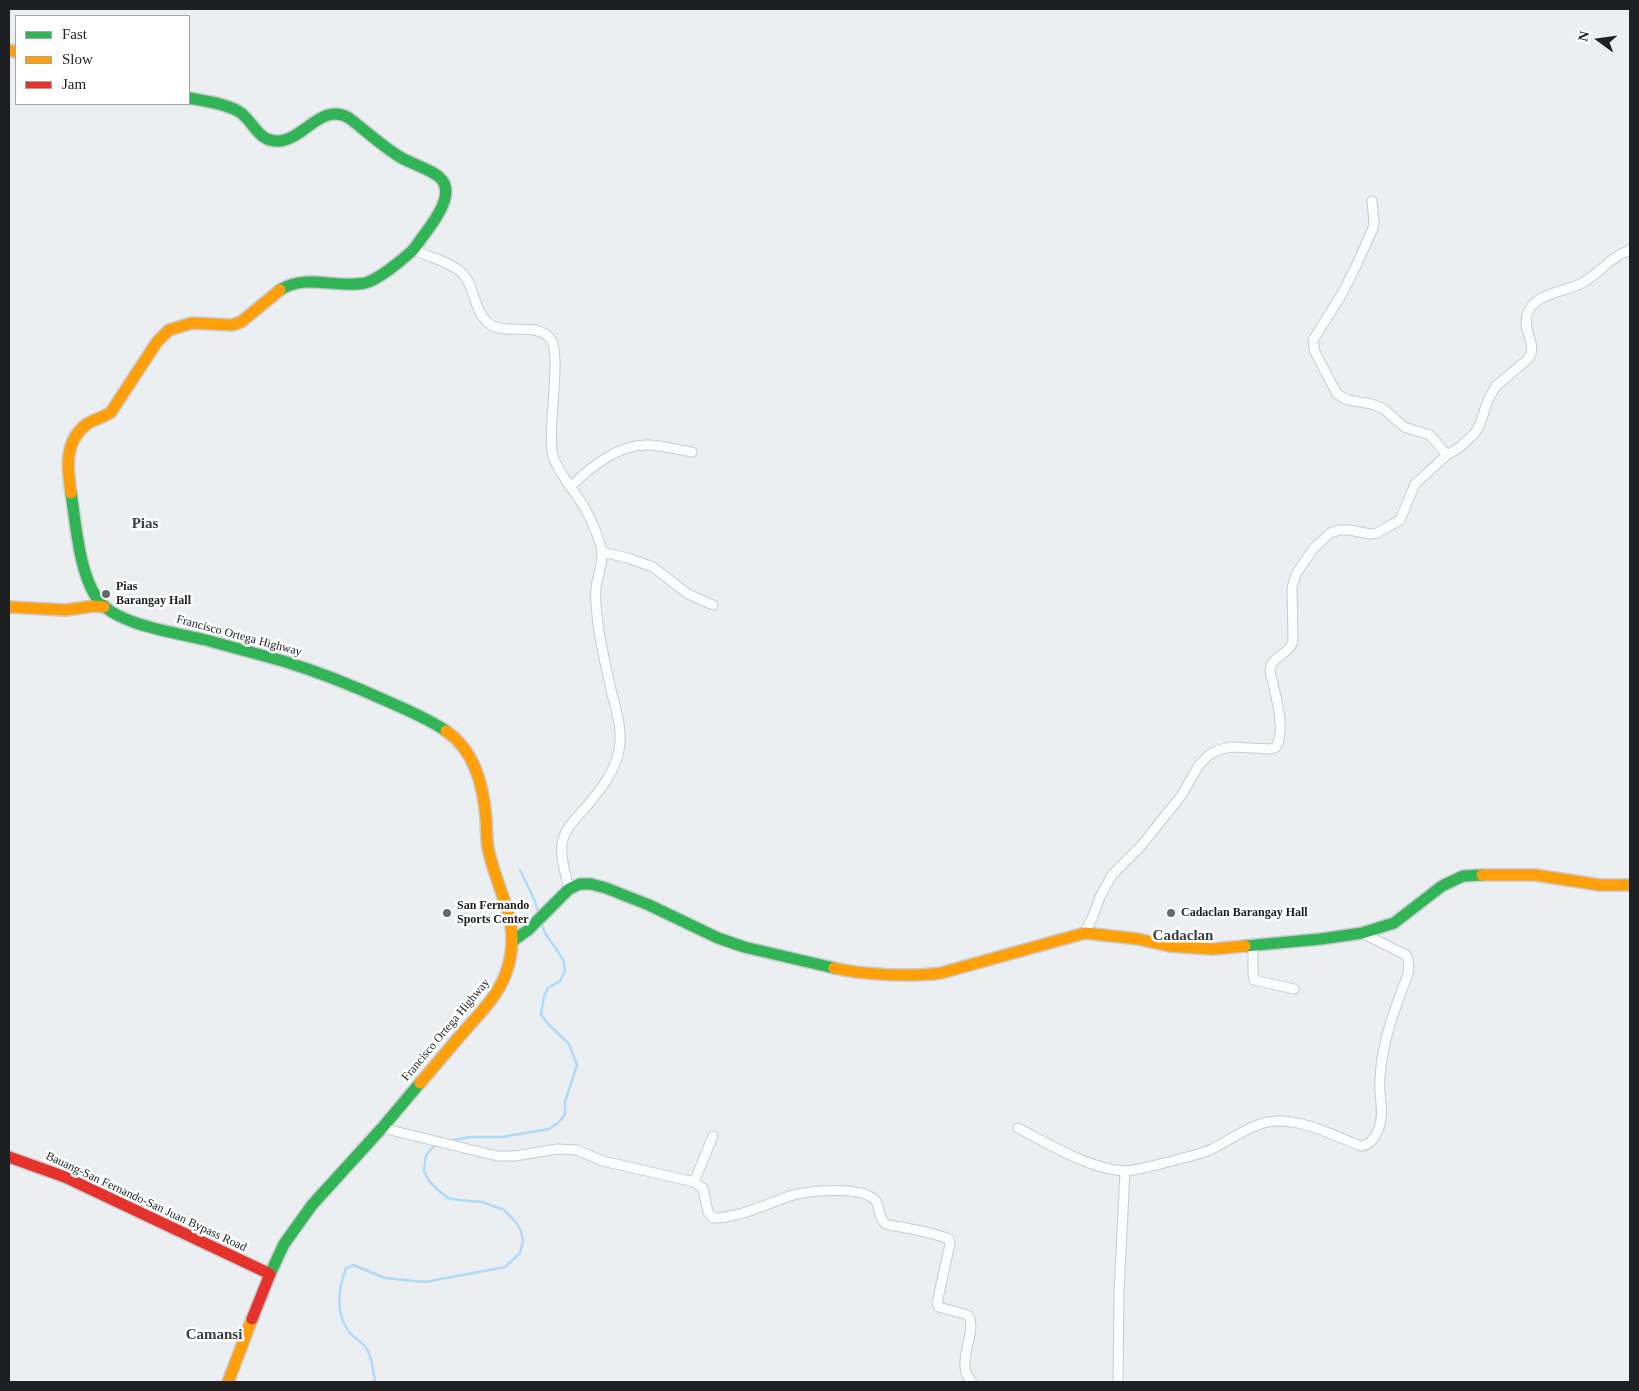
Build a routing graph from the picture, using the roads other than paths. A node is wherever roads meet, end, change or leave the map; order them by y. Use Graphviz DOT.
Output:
graph roads {
  1 [pos="190,98"];
  2 [pos="1372,201"];
  3 [pos="414,250"];
  4 [pos="1630,250"];
  5 [pos="692,452"];
  6 [pos="1447,455"];
  7 [pos="570,487"];
  8 [pos="602,552"];
  9 [pos="713,605"];
  10 [pos="9,607"];
  11 [pos="104,607"];
  12 [pos="1630,885"];
  13 [pos="569,889"];
  14 [pos="1085,933"];
  15 [pos="1362,933"];
  16 [pos="514,940"];
  17 [pos="1253,944"];
  18 [pos="1294,989"];
  19 [pos="382,1128"];
  20 [pos="1018,1128"];
  21 [pos="713,1136"];
  22 [pos="9,1157"];
  23 [pos="9,1166"];
  24 [pos="1125,1171"];
  25 [pos="694,1182"];
  26 [pos="268,1278"];
  27 [pos="228,1382"];
  28 [pos="972,1382"];
  29 [pos="1118,1382"];
  1 -- 3 [label="main road"];
  2 -- 6 [label="street"];
  3 -- 7 [label="street"];
  3 -- 11 [label="main road"];
  4 -- 6 [label="street"];
  5 -- 7 [label="street"];
  6 -- 14 [label="street"];
  7 -- 8 [label="street"];
  8 -- 9 [label="street"];
  8 -- 13 [label="street"];
  10 -- 11 [label="main road"];
  11 -- 16 [label="main road, Francisco Ortega Highway"];
  12 -- 15 [label="main road"];
  13 -- 14 [label="main road"];
  13 -- 16 [label="main road"];
  14 -- 17 [label="main road"];
  15 -- 17 [label="main road"];
  15 -- 24 [label="street"];
  16 -- 19 [label="main road, Francisco Ortega Highway"];
  17 -- 18 [label="street"];
  19 -- 25 [label="street"];
  19 -- 26 [label="main road, Francisco Ortega Highway"];
  20 -- 24 [label="street"];
  21 -- 25 [label="street"];
  22 -- 26 [label="main road, Bauang-San Fernando-San Juan Bypass Road"];
  23 -- 26 [label="main road, Bauang-San Fernando-San Juan Bypass Road"];
  24 -- 29 [label="street"];
  25 -- 28 [label="street"];
  26 -- 27 [label="main road, Francisco Ortega Highway"];
}
